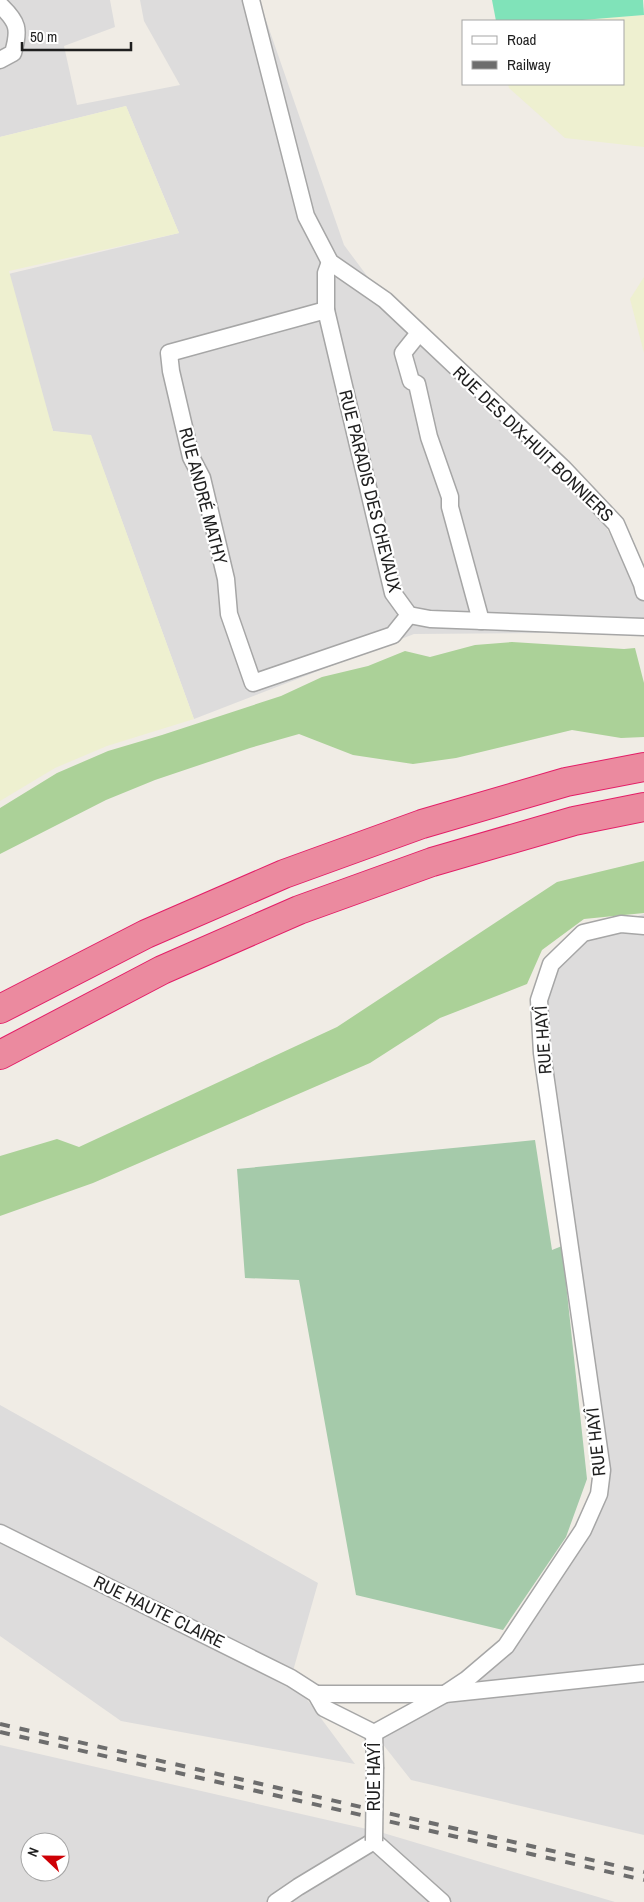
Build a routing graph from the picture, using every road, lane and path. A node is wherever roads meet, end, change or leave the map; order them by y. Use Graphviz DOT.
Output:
graph roads {
  1 [pos="251,0"];
  2 [pos="0,5"];
  3 [pos="0,60"];
  4 [pos="330,262"];
  5 [pos="326,310"];
  6 [pos="419,333"];
  7 [pos="644,592"];
  8 [pos="409,615"];
  9 [pos="481,621"];
  10 [pos="644,627"];
  11 [pos="644,767"];
  12 [pos="644,808"];
  13 [pos="644,926"];
  14 [pos="0,1009"];
  15 [pos="0,1055"];
  16 [pos="0,1533"];
  17 [pos="644,1673"];
  18 [pos="316,1694"];
  19 [pos="445,1694"];
  20 [pos="374,1733"];
  21 [pos="374,1841"];
  22 [pos="276,1902"];
  23 [pos="442,1902"];
  1 -- 4 [label="street, RUE DES DIX-HUIT BONNIERS"];
  2 -- 3 [label="street"];
  4 -- 5 [label="street"];
  4 -- 6 [label="street, RUE DES DIX-HUIT BONNIERS"];
  5 -- 8 [label="street, RUE PARADIS DES CHEVAUX"];
  5 -- 8 [label="street, RUE ANDRÉ MATHY"];
  6 -- 7 [label="street, RUE DES DIX-HUIT BONNIERS"];
  6 -- 9 [label="street"];
  8 -- 9 [label="street, RUE PARADIS DES CHEVAUX"];
  9 -- 10 [label="street, RUE PARADIS DES CHEVAUX"];
  11 -- 14 [label="highway"];
  12 -- 15 [label="highway"];
  13 -- 19 [label="street, RUE HAYÎ"];
  16 -- 18 [label="street, RUE HAUTE CLAIRE"];
  17 -- 19 [label="street"];
  18 -- 19 [label="street"];
  18 -- 20 [label="street, RUE HAUTE CLAIRE"];
  19 -- 20 [label="street, RUE HAYÎ"];
  20 -- 21 [label="street, RUE HAYÎ, bridge"];
  21 -- 22 [label="street"];
  21 -- 23 [label="street"];
}
